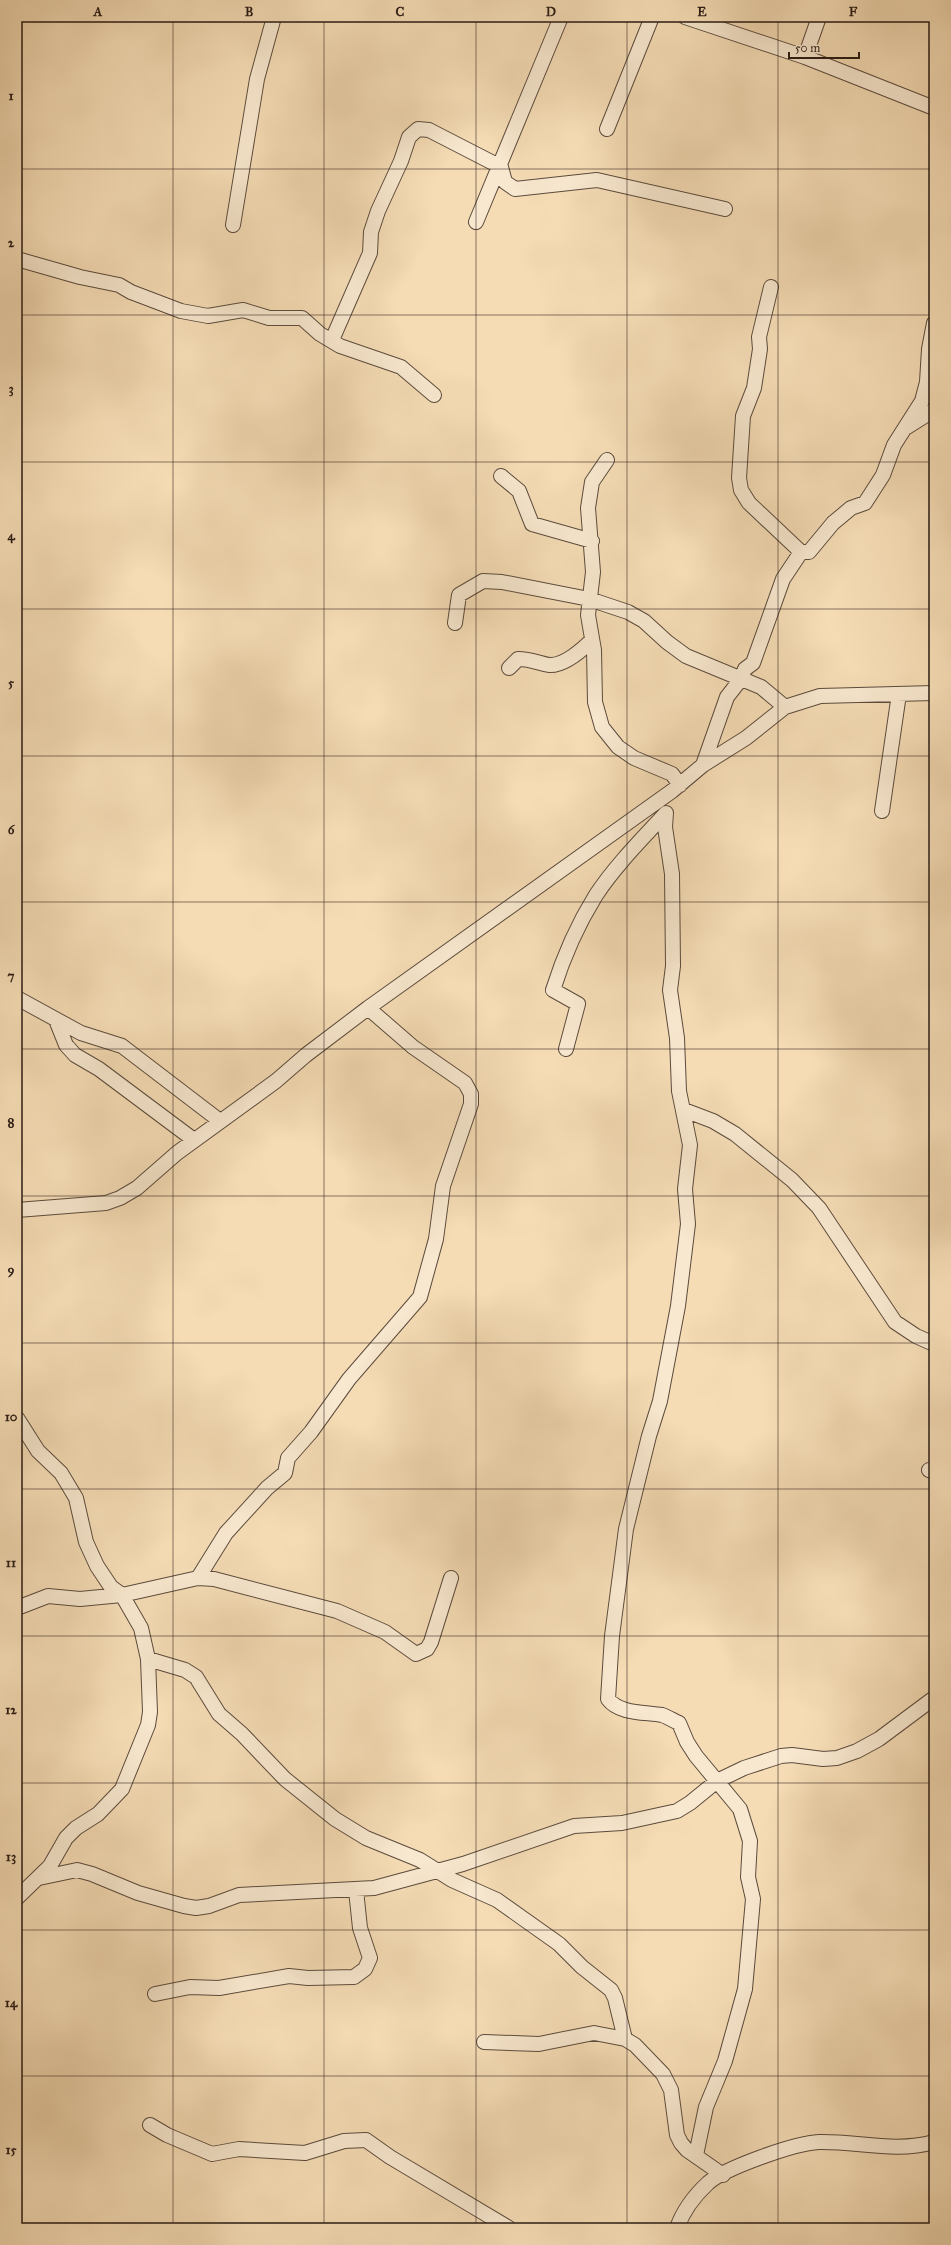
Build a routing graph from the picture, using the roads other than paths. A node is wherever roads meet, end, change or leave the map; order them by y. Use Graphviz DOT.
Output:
graph roads {
  1 [pos="274,17"];
  2 [pos="561,17"];
  3 [pos="652,17"];
  4 [pos="685,17"];
  5 [pos="819,17"];
  6 [pos="805,57"];
  7 [pos="934,108"];
  8 [pos="607,129"];
  9 [pos="500,167"];
  10 [pos="725,209"];
  11 [pos="476,222"];
  12 [pos="233,226"];
  13 [pos="17,259"];
  14 [pos="771,287"];
  15 [pos="934,323"];
  16 [pos="332,340"];
  17 [pos="434,395"];
  18 [pos="934,410"];
  19 [pos="905,428"];
  20 [pos="606,460"];
  21 [pos="502,476"];
  22 [pos="592,541"];
  23 [pos="801,552"];
  24 [pos="589,599"];
  25 [pos="455,623"];
  26 [pos="592,640"];
  27 [pos="753,663"];
  28 [pos="509,668"];
  29 [pos="742,679"];
  30 [pos="761,687"];
  31 [pos="934,693"];
  32 [pos="899,694"];
  33 [pos="785,707"];
  34 [pos="703,765"];
  35 [pos="676,788"];
  36 [pos="882,811"];
  37 [pos="666,813"];
  38 [pos="17,998"];
  39 [pos="368,1008"];
  40 [pos="56,1020"];
  41 [pos="566,1048"];
  42 [pos="684,1110"];
  43 [pos="220,1120"];
  44 [pos="194,1140"];
  45 [pos="17,1210"];
  46 [pos="934,1344"];
  47 [pos="17,1418"];
  48 [pos="198,1578"];
  49 [pos="451,1578"];
  50 [pos="122,1595"];
  51 [pos="17,1608"];
  52 [pos="148,1659"];
  53 [pos="934,1698"];
  54 [pos="717,1781"];
  55 [pos="438,1870"];
  56 [pos="39,1878"];
  57 [pos="356,1890"];
  58 [pos="17,1898"];
  59 [pos="155,1994"];
  60 [pos="625,2039"];
  61 [pos="484,2042"];
  62 [pos="150,2125"];
  63 [pos="934,2142"];
  64 [pos="696,2155"];
  65 [pos="723,2175"];
  66 [pos="509,2228"];
  67 [pos="676,2228"];
  1 -- 12 [label="street"];
  2 -- 9 [label="street"];
  3 -- 8 [label="street"];
  4 -- 6 [label="street"];
  5 -- 6 [label="street"];
  6 -- 7 [label="street"];
  9 -- 10 [label="street"];
  9 -- 11 [label="street"];
  9 -- 16 [label="street"];
  13 -- 16 [label="street"];
  14 -- 23 [label="street"];
  15 -- 19 [label="street"];
  16 -- 17 [label="street"];
  18 -- 19 [label="street"];
  19 -- 23 [label="street"];
  20 -- 22 [label="street"];
  21 -- 22 [label="street"];
  22 -- 24 [label="street"];
  23 -- 27 [label="street"];
  24 -- 25 [label="street"];
  24 -- 26 [label="street"];
  24 -- 29 [label="street"];
  26 -- 28 [label="street"];
  26 -- 35 [label="street"];
  27 -- 29 [label="street"];
  27 -- 30 [label="street"];
  29 -- 30 [label="street"];
  29 -- 34 [label="street"];
  30 -- 33 [label="street"];
  31 -- 32 [label="street"];
  32 -- 33 [label="street"];
  32 -- 36 [label="street"];
  33 -- 34 [label="street"];
  34 -- 35 [label="street"];
  35 -- 37 [label="street"];
  35 -- 39 [label="street"];
  37 -- 41 [label="street"];
  37 -- 42 [label="street"];
  38 -- 40 [label="street"];
  39 -- 43 [label="street"];
  39 -- 48 [label="street"];
  40 -- 43 [label="street"];
  40 -- 44 [label="street"];
  42 -- 46 [label="street"];
  42 -- 54 [label="street"];
  43 -- 44 [label="street"];
  44 -- 45 [label="street"];
  47 -- 50 [label="street"];
  48 -- 49 [label="street"];
  48 -- 50 [label="street"];
  50 -- 51 [label="street"];
  50 -- 52 [label="street"];
  52 -- 55 [label="street"];
  52 -- 56 [label="street"];
  53 -- 54 [label="street"];
  54 -- 55 [label="street"];
  54 -- 64 [label="street"];
  55 -- 57 [label="street"];
  55 -- 60 [label="street"];
  56 -- 57 [label="street"];
  56 -- 58 [label="street"];
  57 -- 59 [label="street"];
  60 -- 61 [label="street"];
  60 -- 64 [label="street"];
  62 -- 66 [label="street"];
  63 -- 65 [label="street"];
  64 -- 65 [label="street"];
  65 -- 67 [label="street"];
}
